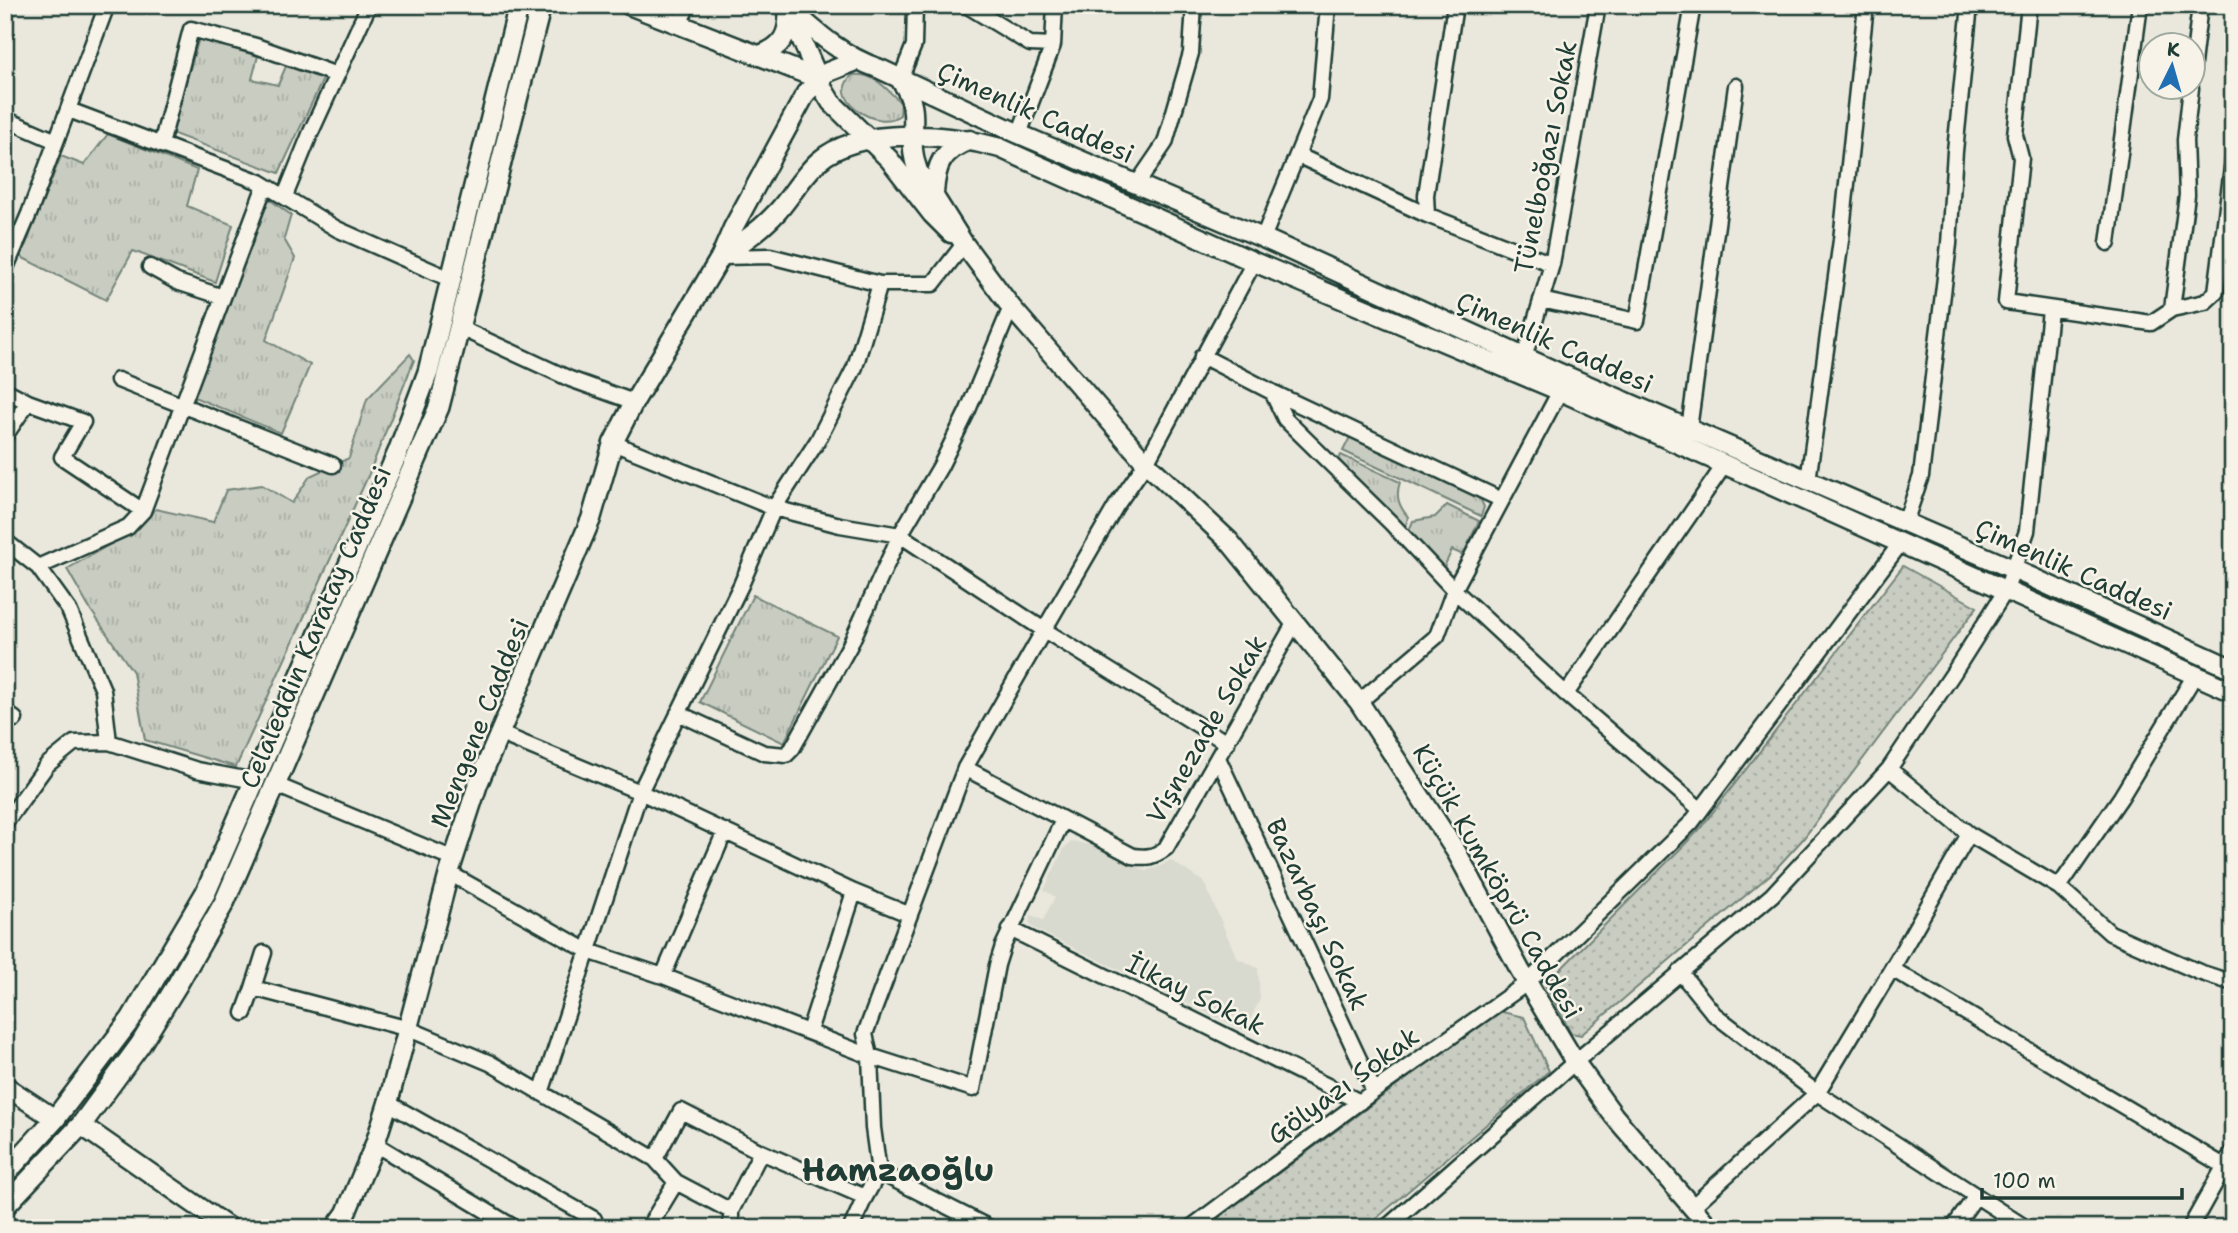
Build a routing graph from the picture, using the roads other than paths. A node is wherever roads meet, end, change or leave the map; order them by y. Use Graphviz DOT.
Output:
graph roads {
  1 [pos="107,5"];
  2 [pos="369,5"];
  3 [pos="519,5"];
  4 [pos="541,5"];
  5 [pos="629,5"];
  6 [pos="688,5"];
  7 [pos="915,5"];
  8 [pos="965,5"];
  9 [pos="1055,5"];
  10 [pos="1194,5"];
  11 [pos="1328,5"];
  12 [pos="1455,5"];
  13 [pos="1598,5"];
  14 [pos="1693,5"];
  15 [pos="1866,5"];
  16 [pos="1970,5"];
  17 [pos="2029,5"];
  18 [pos="2140,5"];
  19 [pos="2200,5"];
  20 [pos="787,6"];
  21 [pos="679,24"];
  22 [pos="2197,32"];
  23 [pos="1054,45"];
  24 [pos="759,55"];
  25 [pos="856,61"];
  26 [pos="337,75"];
  27 [pos="819,79"];
  28 [pos="900,80"];
  29 [pos="1737,86"];
  30 [pos="2189,102"];
  31 [pos="69,110"];
  32 [pos="5,119"];
  33 [pos="1019,134"];
  34 [pos="912,136"];
  35 [pos="870,139"];
  36 [pos="972,140"];
  37 [pos="56,141"];
  38 [pos="161,145"];
  39 [pos="1298,156"];
  40 [pos="2233,161"];
  41 [pos="1137,184"];
  42 [pos="265,185"];
  43 [pos="934,193"];
  44 [pos="285,196"];
  45 [pos="1427,215"];
  46 [pos="1263,239"];
  47 [pos="2108,243"];
  48 [pos="964,244"];
  49 [pos="720,258"];
  50 [pos="1254,262"];
  51 [pos="1552,264"];
  52 [pos="150,267"];
  53 [pos="5,270"];
  54 [pos="450,279"];
  55 [pos="880,284"];
  56 [pos="223,297"];
  57 [pos="1541,300"];
  58 [pos="1011,307"];
  59 [pos="2172,309"];
  60 [pos="2050,310"];
  61 [pos="460,328"];
  62 [pos="1202,356"];
  63 [pos="1524,358"];
  64 [pos="118,380"];
  65 [pos="5,390"];
  66 [pos="1560,391"];
  67 [pos="1272,392"];
  68 [pos="28,402"];
  69 [pos="634,402"];
  70 [pos="182,405"];
  71 [pos="1689,429"];
  72 [pos="5,436"];
  73 [pos="613,443"];
  74 [pos="1146,463"];
  75 [pos="1725,464"];
  76 [pos="333,465"];
  77 [pos="1808,481"];
  78 [pos="1502,500"];
  79 [pos="774,508"];
  80 [pos="144,511"];
  81 [pos="1905,523"];
  82 [pos="900,535"];
  83 [pos="5,541"];
  84 [pos="1900,544"];
  85 [pos="38,566"];
  86 [pos="2013,569"];
  87 [pos="1454,590"];
  88 [pos="2006,590"];
  89 [pos="1295,622"];
  90 [pos="1045,631"];
  91 [pos="2233,669"];
  92 [pos="2195,675"];
  93 [pos="2233,692"];
  94 [pos="1566,694"];
  95 [pos="1359,702"];
  96 [pos="678,713"];
  97 [pos="500,734"];
  98 [pos="108,743"];
  99 [pos="1227,743"];
  100 [pos="1219,758"];
  101 [pos="965,768"];
  102 [pos="1889,769"];
  103 [pos="255,780"];
  104 [pos="276,785"];
  105 [pos="640,792"];
  106 [pos="1701,810"];
  107 [pos="1063,820"];
  108 [pos="5,823"];
  109 [pos="724,831"];
  110 [pos="1969,834"];
  111 [pos="452,866"];
  112 [pos="2059,887"];
  113 [pos="854,892"];
  114 [pos="908,914"];
  115 [pos="1010,929"];
  116 [pos="587,951"];
  117 [pos="264,953"];
  118 [pos="1892,969"];
  119 [pos="1680,972"];
  120 [pos="663,975"];
  121 [pos="1527,983"];
  122 [pos="2233,983"];
  123 [pos="253,988"];
  124 [pos="244,1013"];
  125 [pos="409,1029"];
  126 [pos="809,1031"];
  127 [pos="870,1056"];
  128 [pos="1575,1062"];
  129 [pos="5,1086"];
  130 [pos="1374,1091"];
  131 [pos="541,1093"];
  132 [pos="1817,1093"];
  133 [pos="1360,1102"];
  134 [pos="388,1104"];
  135 [pos="55,1119"];
  136 [pos="81,1125"];
  137 [pos="375,1144"];
  138 [pos="2233,1151"];
  139 [pos="761,1152"];
  140 [pos="655,1159"];
  141 [pos="2224,1166"];
  142 [pos="879,1172"];
  143 [pos="5,1174"];
  144 [pos="676,1182"];
  145 [pos="1976,1196"];
  146 [pos="864,1197"];
  147 [pos="5,1206"];
  148 [pos="1693,1206"];
  149 [pos="731,1211"];
  150 [pos="594,1219"];
  151 [pos="229,1228"];
  152 [pos="335,1228"];
  153 [pos="515,1228"];
  154 [pos="648,1228"];
  155 [pos="731,1228"];
  156 [pos="851,1228"];
  157 [pos="990,1228"];
  158 [pos="1190,1228"];
  159 [pos="1386,1228"];
  160 [pos="1710,1228"];
  161 [pos="1953,1228"];
  162 [pos="2026,1228"];
  163 [pos="2190,1228"];
  1 -- 31 [label="street"];
  2 -- 26 [label="street"];
  3 -- 54 [label="main road, Celaleddin Karatay Caddesi"];
  4 -- 61 [label="main road, Celaleddin Karatay Caddesi"];
  5 -- 21 [label="street"];
  6 -- 21 [label="street"];
  7 -- 28 [label="street"];
  8 -- 23 [label="street"];
  9 -- 23 [label="street"];
  10 -- 41 [label="street"];
  11 -- 39 [label="street"];
  12 -- 45 [label="street"];
  13 -- 51 [label="street, Tünelboğazı Sokak"];
  14 -- 57 [label="street"];
  15 -- 77 [label="street"];
  16 -- 81 [label="street"];
  17 -- 60 [label="street"];
  18 -- 47 [label="street"];
  19 -- 22 [label="street"];
  20 -- 24 [label="street"];
  20 -- 25 [label="street, Çimenlik Caddesi"];
  20 -- 27 [label="street, Küçük Kumköprü Caddesi"];
  21 -- 24 [label="street"];
  23 -- 33 [label="street"];
  24 -- 27 [label="street"];
  25 -- 27 [label="street, Mengene Caddesi"];
  25 -- 28 [label="street, Çimenlik Caddesi"];
  26 -- 38 [label="street"];
  26 -- 44 [label="street"];
  27 -- 35 [label="street, Küçük Kumköprü Caddesi"];
  27 -- 49 [label="street, Mengene Caddesi"];
  28 -- 33 [label="street, Çimenlik Caddesi"];
  28 -- 34 [label="street, Küçük Kumköprü Caddesi"];
  29 -- 71 [label="street"];
  30 -- 59 [label="street"];
  31 -- 37 [label="street"];
  31 -- 38 [label="street"];
  32 -- 37 [label="street"];
  33 -- 41 [label="street, Çimenlik Caddesi"];
  34 -- 35 [label="street, Çimenlik Caddesi"];
  34 -- 36 [label="street, Çimenlik Caddesi"];
  34 -- 43 [label="street, Küçük Kumköprü Caddesi"];
  35 -- 48 [label="street, Küçük Kumköprü Caddesi"];
  35 -- 49 [label="street, Mengene Caddesi"];
  36 -- 43 [label="street"];
  36 -- 50 [label="street, Çimenlik Caddesi"];
  37 -- 53 [label="street"];
  38 -- 42 [label="street"];
  39 -- 45 [label="street"];
  39 -- 46 [label="street"];
  40 -- 59 [label="street"];
  41 -- 46 [label="street, Çimenlik Caddesi"];
  42 -- 44 [label="street"];
  42 -- 56 [label="street"];
  43 -- 48 [label="street, Küçük Kumköprü Caddesi"];
  44 -- 54 [label="street"];
  45 -- 51 [label="street"];
  46 -- 63 [label="street, Çimenlik Caddesi"];
  48 -- 55 [label="street"];
  48 -- 58 [label="street, Küçük Kumköprü Caddesi"];
  49 -- 55 [label="street"];
  49 -- 69 [label="street, Mengene Caddesi"];
  50 -- 62 [label="street"];
  50 -- 66 [label="street, Çimenlik Caddesi"];
  51 -- 57 [label="street, Tünelboğazı Sokak"];
  52 -- 56 [label="street"];
  54 -- 103 [label="main road, Celaleddin Karatay Caddesi"];
  55 -- 79 [label="street"];
  56 -- 70 [label="street"];
  57 -- 63 [label="street, Tünelboğazı Sokak"];
  58 -- 74 [label="street, Küçük Kumköprü Caddesi"];
  58 -- 82 [label="street"];
  59 -- 60 [label="street"];
  60 -- 86 [label="street"];
  61 -- 69 [label="street"];
  61 -- 104 [label="main road, Celaleddin Karatay Caddesi"];
  62 -- 67 [label="street"];
  62 -- 74 [label="street"];
  63 -- 71 [label="street, Çimenlik Caddesi"];
  64 -- 70 [label="street"];
  65 -- 68 [label="street"];
  66 -- 75 [label="street, Çimenlik Caddesi"];
  66 -- 78 [label="street"];
  67 -- 78 [label="street"];
  67 -- 87 [label="street"];
  68 -- 72 [label="street"];
  68 -- 80 [label="street"];
  69 -- 73 [label="street, Mengene Caddesi"];
  70 -- 76 [label="street"];
  70 -- 80 [label="street"];
  71 -- 77 [label="street, Çimenlik Caddesi"];
  73 -- 79 [label="street"];
  73 -- 97 [label="street, Mengene Caddesi"];
  74 -- 89 [label="street, Küçük Kumköprü Caddesi"];
  74 -- 90 [label="street"];
  75 -- 84 [label="street, Çimenlik Caddesi"];
  75 -- 94 [label="street"];
  77 -- 81 [label="street, Çimenlik Caddesi"];
  78 -- 87 [label="street"];
  79 -- 82 [label="street"];
  79 -- 96 [label="street"];
  80 -- 85 [label="street"];
  81 -- 86 [label="street, Çimenlik Caddesi"];
  82 -- 90 [label="street"];
  82 -- 96 [label="street"];
  83 -- 85 [label="street"];
  84 -- 88 [label="street, Çimenlik Caddesi"];
  84 -- 106 [label="street, Gölyazı Sokak"];
  85 -- 98 [label="street"];
  86 -- 88 [label="street"];
  86 -- 91 [label="street, Çimenlik Caddesi"];
  87 -- 94 [label="street"];
  87 -- 95 [label="street"];
  88 -- 92 [label="street, Çimenlik Caddesi"];
  88 -- 102 [label="street"];
  89 -- 95 [label="street, Küçük Kumköprü Caddesi"];
  89 -- 99 [label="street, Vişnezade Sokak"];
  90 -- 99 [label="street"];
  90 -- 101 [label="street"];
  92 -- 93 [label="street, Çimenlik Caddesi"];
  92 -- 112 [label="street"];
  94 -- 106 [label="street"];
  95 -- 121 [label="street, Küçük Kumköprü Caddesi"];
  96 -- 105 [label="street"];
  97 -- 105 [label="street"];
  97 -- 111 [label="street, Mengene Caddesi"];
  98 -- 103 [label="street"];
  98 -- 108 [label="street"];
  99 -- 100 [label="street, Vişnezade Sokak"];
  100 -- 107 [label="street, Vişnezade Sokak"];
  100 -- 130 [label="street, Bazarbaşı Sokak"];
  101 -- 107 [label="street, Vişnezade Sokak"];
  101 -- 114 [label="street"];
  102 -- 110 [label="street"];
  102 -- 119 [label="street"];
  103 -- 135 [label="main road, Celaleddin Karatay Caddesi"];
  104 -- 111 [label="street"];
  104 -- 136 [label="main road, Celaleddin Karatay Caddesi"];
  105 -- 109 [label="street"];
  105 -- 116 [label="street"];
  106 -- 121 [label="street, Gölyazı Sokak"];
  107 -- 115 [label="street"];
  109 -- 113 [label="street"];
  109 -- 120 [label="street"];
  110 -- 112 [label="street"];
  110 -- 118 [label="street"];
  111 -- 116 [label="street"];
  111 -- 125 [label="street, Mengene Caddesi"];
  112 -- 122 [label="street"];
  113 -- 114 [label="street"];
  113 -- 126 [label="street"];
  114 -- 127 [label="street"];
  115 -- 127 [label="street"];
  115 -- 133 [label="street, İlkay Sokak"];
  116 -- 120 [label="street"];
  116 -- 131 [label="street"];
  117 -- 123 [label="street"];
  118 -- 132 [label="street"];
  118 -- 141 [label="street"];
  119 -- 128 [label="street"];
  119 -- 132 [label="street"];
  120 -- 126 [label="street"];
  121 -- 128 [label="street, Küçük Kumköprü Caddesi"];
  121 -- 130 [label="street, Gölyazı Sokak"];
  123 -- 124 [label="street"];
  123 -- 125 [label="street"];
  125 -- 131 [label="street"];
  125 -- 134 [label="street, Mengene Caddesi"];
  126 -- 127 [label="street"];
  127 -- 142 [label="street"];
  128 -- 148 [label="street, Küçük Kumköprü Caddesi"];
  128 -- 159 [label="street"];
  129 -- 135 [label="street"];
  130 -- 133 [label="street, Gölyazı Sokak"];
  131 -- 140 [label="street"];
  132 -- 145 [label="street"];
  132 -- 148 [label="street"];
  133 -- 158 [label="street, Gölyazı Sokak"];
  134 -- 137 [label="street, Mengene Caddesi"];
  134 -- 150 [label="street"];
  135 -- 143 [label="main road, Celaleddin Karatay Caddesi"];
  136 -- 147 [label="main road, Celaleddin Karatay Caddesi"];
  136 -- 151 [label="street"];
  137 -- 152 [label="street, Mengene Caddesi"];
  137 -- 153 [label="street"];
  138 -- 141 [label="street"];
  139 -- 140 [label="street"];
  139 -- 146 [label="street"];
  139 -- 149 [label="street"];
  140 -- 144 [label="street"];
  141 -- 163 [label="street"];
  142 -- 146 [label="street"];
  142 -- 157 [label="street"];
  144 -- 149 [label="street"];
  144 -- 154 [label="street"];
  145 -- 161 [label="street"];
  145 -- 162 [label="street"];
  146 -- 156 [label="street"];
  148 -- 160 [label="street, Küçük Kumköprü Caddesi"];
  149 -- 155 [label="street"];
}
